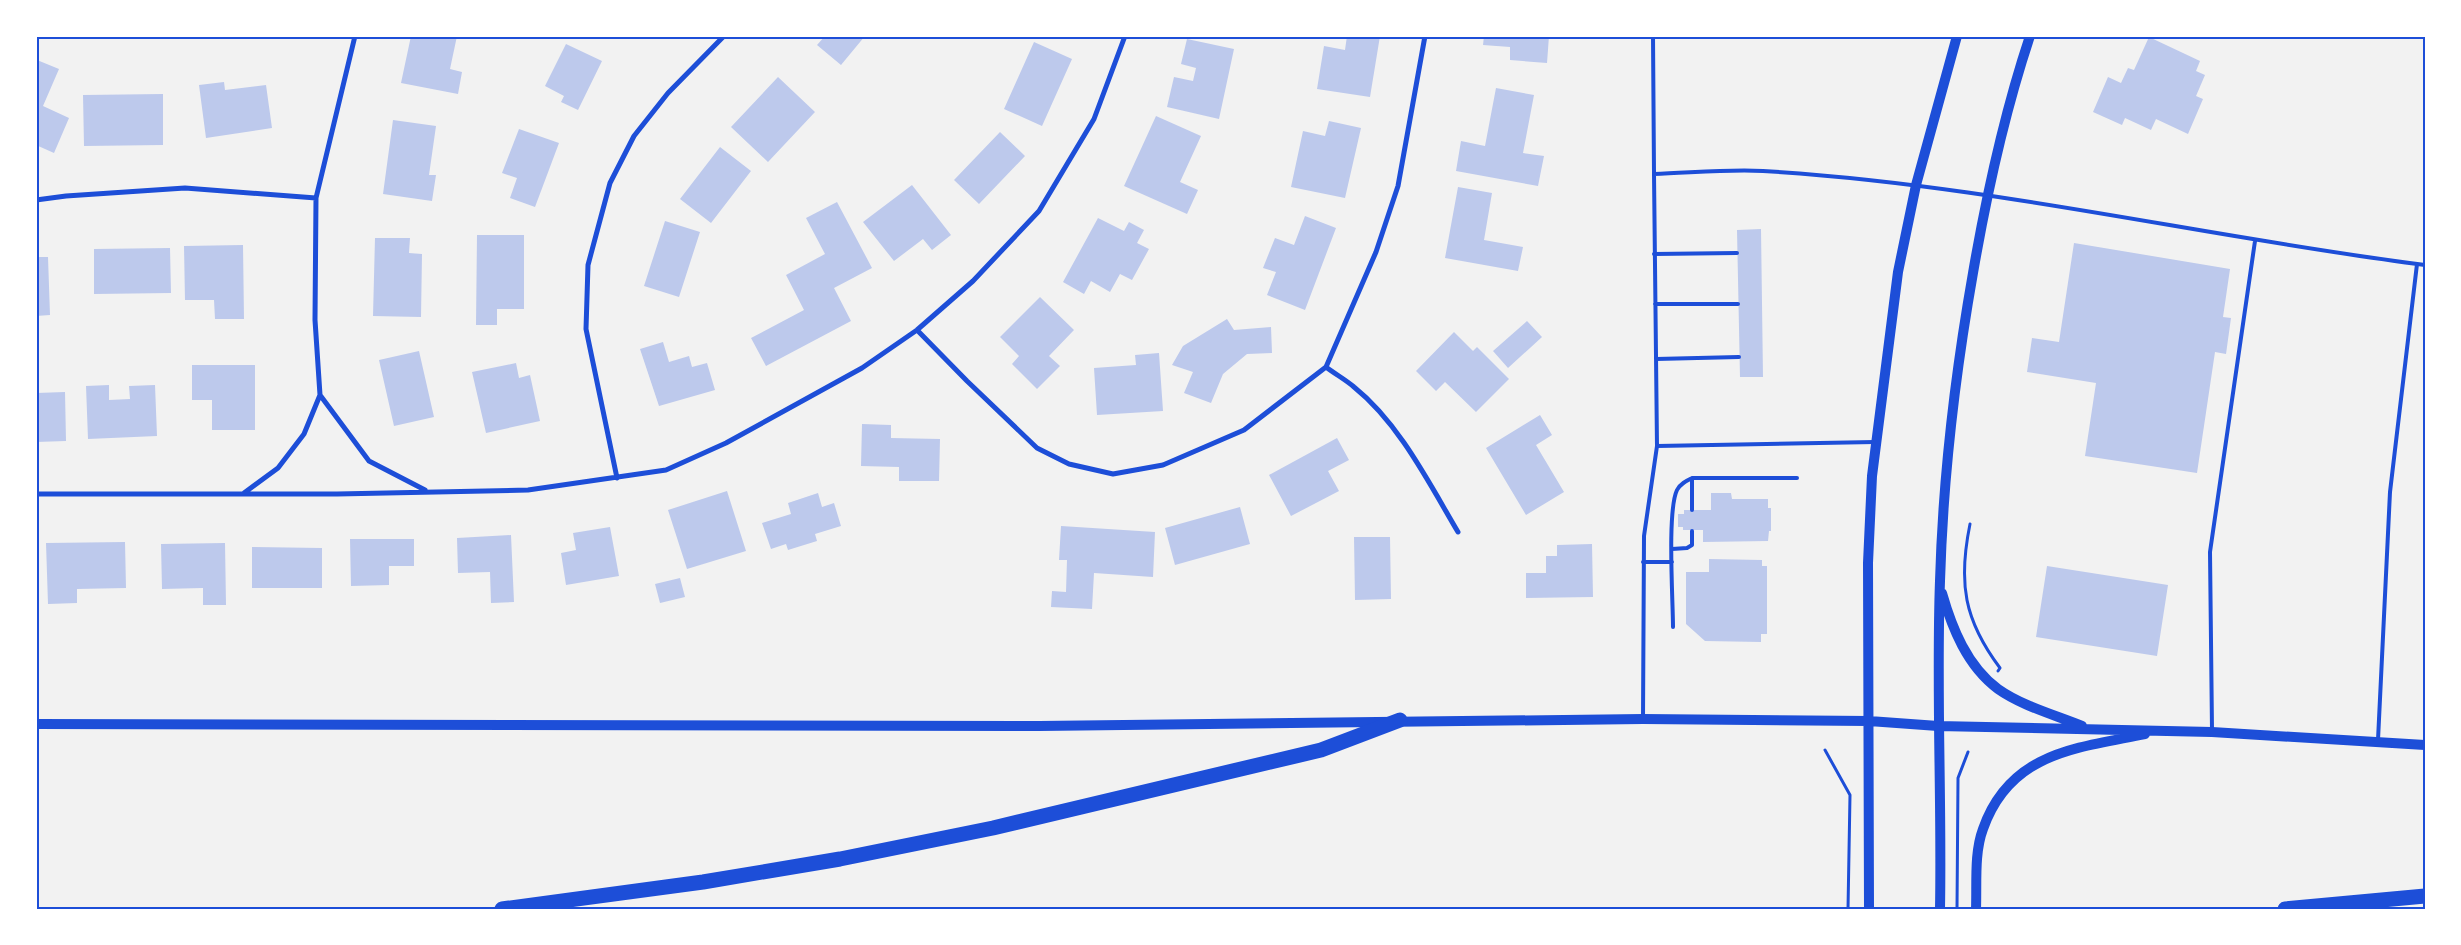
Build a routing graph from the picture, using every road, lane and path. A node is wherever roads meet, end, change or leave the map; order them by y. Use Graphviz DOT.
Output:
graph roads {
  1 [pos="356,36"];
  2 [pos="724,36"];
  3 [pos="1126,36"];
  4 [pos="1425,36"];
  5 [pos="1653,36"];
  6 [pos="1956,36"];
  7 [pos="2030,36"];
  8 [pos="1654,174"];
  9 [pos="1916,185"];
  10 [pos="1987,196"];
  11 [pos="316,198"];
  12 [pos="36,200"];
  13 [pos="2256,241"];
  14 [pos="1738,253"];
  15 [pos="1654,254"];
  16 [pos="2417,264"];
  17 [pos="2425,265"];
  18 [pos="1655,304"];
  19 [pos="1738,304"];
  20 [pos="917,330"];
  21 [pos="1739,358"];
  22 [pos="1656,359"];
  23 [pos="1326,367"];
  24 [pos="320,395"];
  25 [pos="1876,442"];
  26 [pos="1657,446"];
  27 [pos="617,478"];
  28 [pos="1692,478"];
  29 [pos="1797,478"];
  30 [pos="426,491"];
  31 [pos="36,494"];
  32 [pos="244,494"];
  33 [pos="1692,510"];
  34 [pos="1970,524"];
  35 [pos="1692,531"];
  36 [pos="1458,532"];
  37 [pos="1672,549"];
  38 [pos="1644,562"];
  39 [pos="1672,562"];
  40 [pos="1940,583"];
  41 [pos="1673,627"];
  42 [pos="1996,674"];
  43 [pos="1643,719"];
  44 [pos="1400,720"];
  45 [pos="1869,721"];
  46 [pos="36,724"];
  47 [pos="1938,726"];
  48 [pos="2088,729"];
  49 [pos="2163,731"];
  50 [pos="2212,732"];
  51 [pos="2378,741"];
  52 [pos="2425,745"];
  53 [pos="1825,750"];
  54 [pos="1968,752"];
  55 [pos="2425,896"];
  56 [pos="502,909"];
  57 [pos="1848,909"];
  58 [pos="1869,909"];
  59 [pos="1940,909"];
  60 [pos="1957,909"];
  61 [pos="1976,909"];
  62 [pos="2284,909"];
  1 -- 11 [label="street"];
  2 -- 27 [label="street"];
  3 -- 20 [label="street"];
  4 -- 23 [label="street"];
  5 -- 8 [label="lane"];
  6 -- 9 [label="main road"];
  7 -- 10 [label="main road"];
  8 -- 9 [label="lane"];
  8 -- 15 [label="lane"];
  9 -- 10 [label="lane"];
  9 -- 25 [label="main road"];
  10 -- 13 [label="lane"];
  10 -- 40 [label="main road"];
  11 -- 12 [label="street"];
  11 -- 24 [label="street"];
  13 -- 16 [label="lane"];
  13 -- 50 [label="lane"];
  14 -- 15 [label="lane"];
  15 -- 18 [label="lane"];
  16 -- 17 [label="lane"];
  16 -- 51 [label="lane"];
  18 -- 19 [label="lane"];
  18 -- 22 [label="lane"];
  20 -- 23 [label="street"];
  20 -- 27 [label="street"];
  21 -- 22 [label="lane"];
  22 -- 26 [label="lane"];
  23 -- 36 [label="street"];
  24 -- 30 [label="street"];
  24 -- 32 [label="street"];
  25 -- 26 [label="lane"];
  25 -- 45 [label="main road"];
  26 -- 38 [label="lane"];
  27 -- 30 [label="street"];
  28 -- 29 [label="lane"];
  28 -- 33 [label="lane"];
  28 -- 37 [label="lane"];
  30 -- 32 [label="street"];
  31 -- 32 [label="street"];
  34 -- 42 [label="path"];
  35 -- 37 [label="lane"];
  37 -- 39 [label="lane"];
  38 -- 39 [label="lane"];
  38 -- 43 [label="lane"];
  39 -- 41 [label="lane"];
  40 -- 47 [label="main road"];
  40 -- 48 [label="main road"];
  43 -- 44 [label="main road"];
  43 -- 45 [label="main road"];
  44 -- 46 [label="main road"];
  44 -- 56 [label="highway"];
  45 -- 47 [label="main road"];
  45 -- 58 [label="main road"];
  47 -- 48 [label="main road"];
  47 -- 59 [label="main road"];
  48 -- 49 [label="main road"];
  49 -- 50 [label="main road"];
  49 -- 61 [label="main road"];
  50 -- 51 [label="main road"];
  51 -- 52 [label="main road"];
  53 -- 57 [label="path"];
  54 -- 60 [label="path"];
  55 -- 62 [label="highway"];
}
